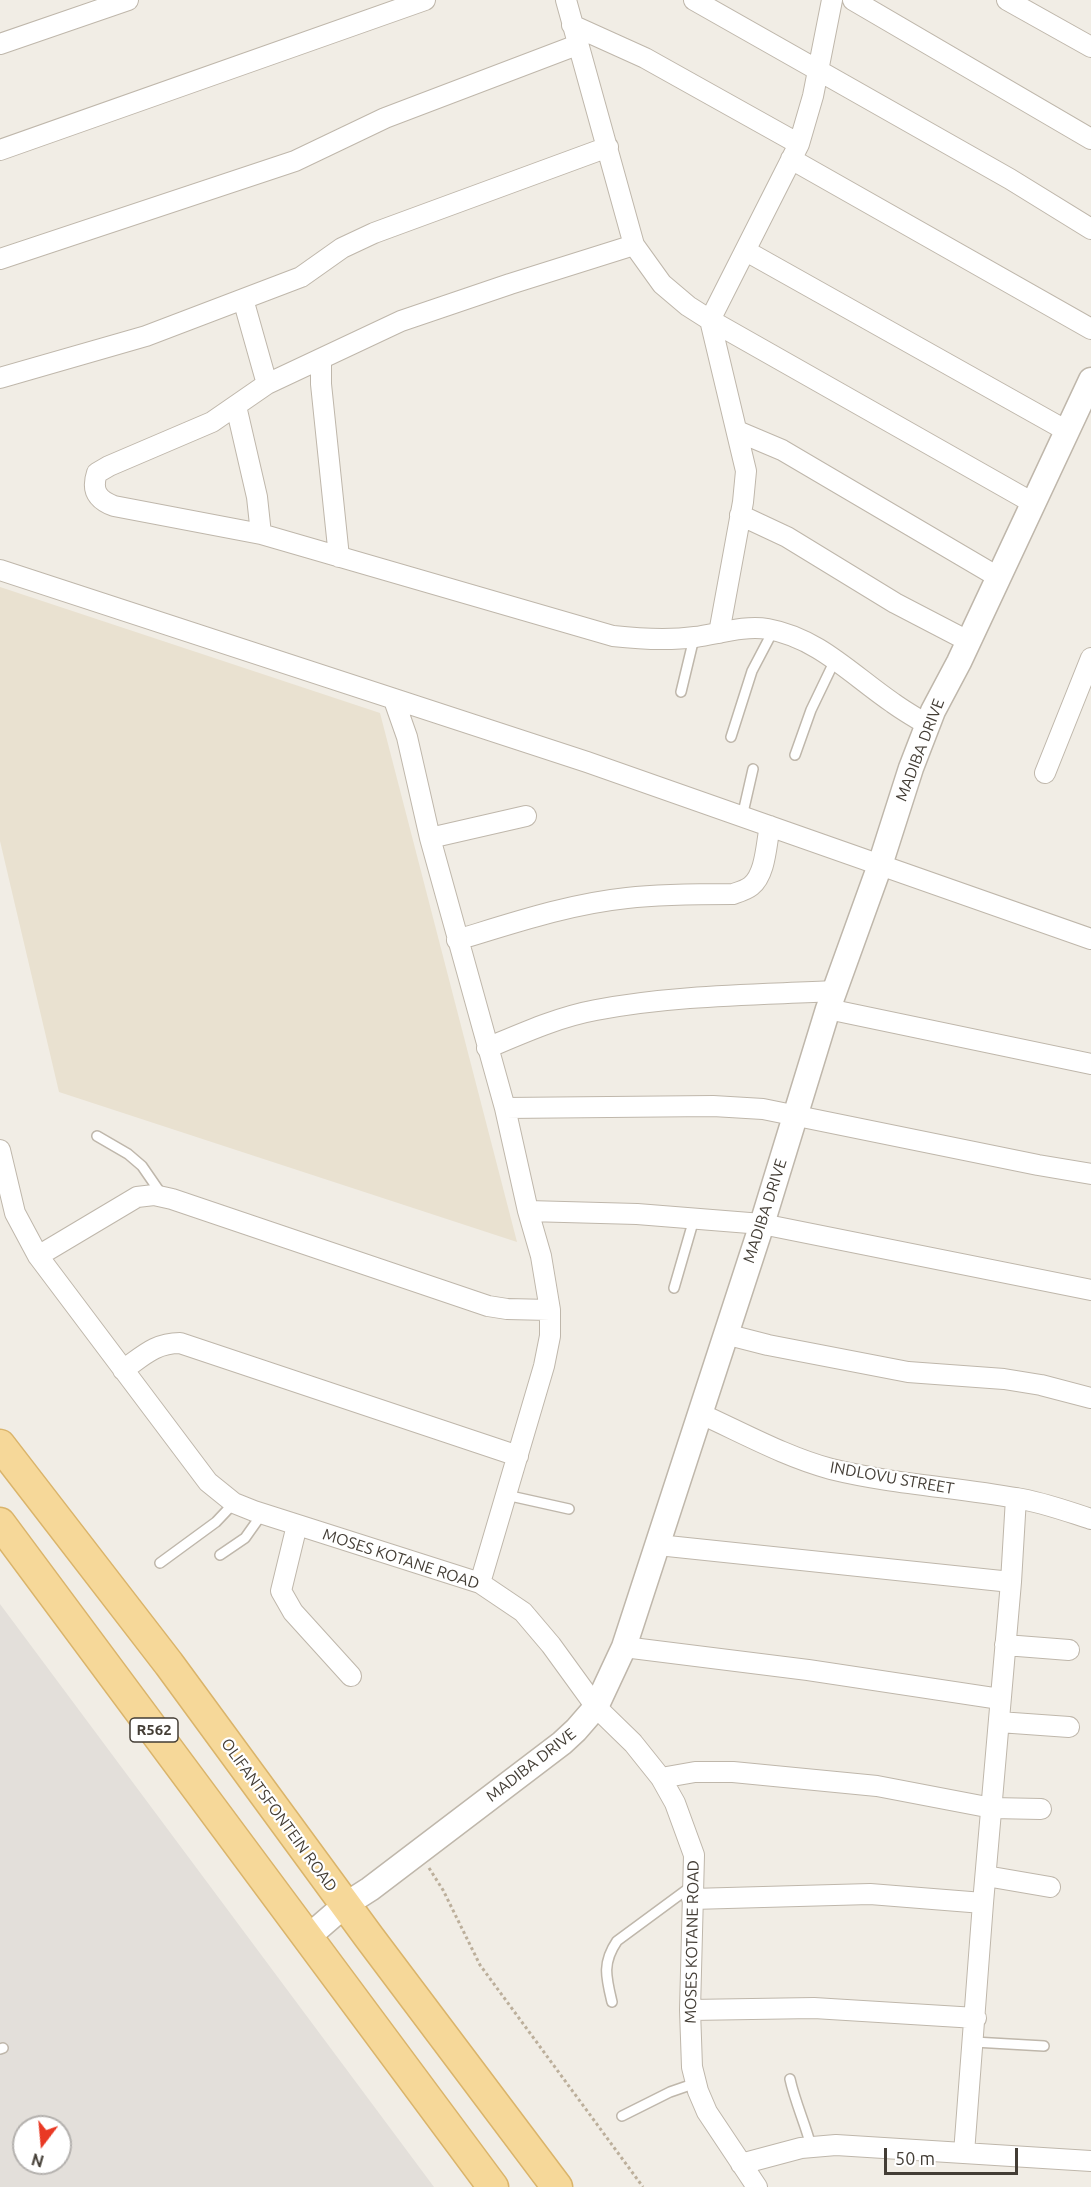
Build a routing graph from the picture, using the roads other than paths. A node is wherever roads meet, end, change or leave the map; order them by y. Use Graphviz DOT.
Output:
graph roads {
  1 [pos="128,0"];
  2 [pos="425,0"];
  3 [pos="566,0"];
  4 [pos="694,0"];
  5 [pos="832,0"];
  6 [pos="853,0"];
  7 [pos="1007,0"];
  8 [pos="572,25"];
  9 [pos="0,44"];
  10 [pos="577,45"];
  11 [pos="1091,47"];
  12 [pos="818,70"];
  13 [pos="1091,139"];
  14 [pos="608,147"];
  15 [pos="0,150"];
  16 [pos="795,152"];
  17 [pos="1091,230"];
  18 [pos="634,245"];
  19 [pos="746,250"];
  20 [pos="0,259"];
  21 [pos="243,299"];
  22 [pos="710,320"];
  23 [pos="1091,329"];
  24 [pos="321,359"];
  25 [pos="0,378"];
  26 [pos="1091,380"];
  27 [pos="267,384"];
  28 [pos="236,406"];
  29 [pos="736,431"];
  30 [pos="1067,431"];
  31 [pos="1033,503"];
  32 [pos="740,515"];
  33 [pos="261,534"];
  34 [pos="339,557"];
  35 [pos="0,570"];
  36 [pos="998,577"];
  37 [pos="773,631"];
  38 [pos="719,633"];
  39 [pos="694,638"];
  40 [pos="968,641"];
  41 [pos="1091,658"];
  42 [pos="835,660"];
  43 [pos="681,692"];
  44 [pos="394,700"];
  45 [pos="928,725"];
  46 [pos="731,737"];
  47 [pos="795,756"];
  48 [pos="753,769"];
  49 [pos="1045,773"];
  50 [pos="526,816"];
  51 [pos="742,816"];
  52 [pos="770,826"];
  53 [pos="430,838"];
  54 [pos="880,865"];
  55 [pos="1091,939"];
  56 [pos="458,940"];
  57 [pos="831,1000"];
  58 [pos="488,1048"];
  59 [pos="1091,1065"];
  60 [pos="505,1108"];
  61 [pos="795,1116"];
  62 [pos="97,1136"];
  63 [pos="0,1150"];
  64 [pos="1091,1174"];
  65 [pos="163,1197"];
  66 [pos="528,1211"];
  67 [pos="694,1219"];
  68 [pos="762,1224"];
  69 [pos="38,1256"];
  70 [pos="674,1288"];
  71 [pos="1091,1290"];
  72 [pos="550,1310"];
  73 [pos="725,1334"];
  74 [pos="123,1370"];
  75 [pos="1091,1398"];
  76 [pos="700,1414"];
  77 [pos="0,1444"];
  78 [pos="518,1456"];
  79 [pos="506,1495"];
  80 [pos="1016,1498"];
  81 [pos="234,1503"];
  82 [pos="569,1509"];
  83 [pos="262,1514"];
  84 [pos="1091,1519"];
  85 [pos="0,1523"];
  86 [pos="297,1525"];
  87 [pos="658,1545"];
  88 [pos="220,1555"];
  89 [pos="160,1563"];
  90 [pos="1011,1582"];
  91 [pos="480,1583"];
  92 [pos="1005,1645"];
  93 [pos="624,1647"];
  94 [pos="1069,1650"];
  95 [pos="351,1676"];
  96 [pos="1000,1699"];
  97 [pos="596,1707"];
  98 [pos="999,1722"];
  99 [pos="1069,1727"];
  100 [pos="661,1778"];
  101 [pos="992,1808"];
  102 [pos="1041,1809"];
  103 [pos="986,1876"];
  104 [pos="1050,1887"];
  105 [pos="693,1892"];
  106 [pos="983,1903"];
  107 [pos="345,1905"];
  108 [pos="308,1937"];
  109 [pos="612,2002"];
  110 [pos="690,2010"];
  111 [pos="976,2018"];
  112 [pos="974,2042"];
  113 [pos="1044,2046"];
  114 [pos="790,2079"];
  115 [pos="696,2083"];
  116 [pos="622,2116"];
  117 [pos="811,2146"];
  118 [pos="964,2153"];
  119 [pos="1091,2161"];
  120 [pos="741,2164"];
  121 [pos="493,2187"];
  122 [pos="557,2187"];
  123 [pos="757,2187"];
  1 -- 9 [label="street"];
  2 -- 15 [label="street"];
  3 -- 8 [label="street"];
  4 -- 12 [label="street"];
  5 -- 12 [label="street"];
  6 -- 13 [label="street"];
  7 -- 11 [label="street"];
  8 -- 10 [label="street"];
  8 -- 16 [label="street"];
  10 -- 14 [label="street"];
  10 -- 20 [label="street"];
  12 -- 16 [label="street"];
  12 -- 17 [label="street"];
  14 -- 18 [label="street"];
  14 -- 21 [label="street"];
  16 -- 19 [label="street"];
  16 -- 23 [label="street"];
  18 -- 22 [label="street"];
  18 -- 24 [label="street"];
  19 -- 22 [label="street"];
  19 -- 30 [label="street"];
  21 -- 25 [label="street"];
  21 -- 27 [label="street"];
  22 -- 29 [label="street"];
  22 -- 31 [label="street"];
  24 -- 27 [label="street"];
  24 -- 34 [label="street"];
  26 -- 30 [label="street, MADIBA DRIVE"];
  27 -- 28 [label="street"];
  28 -- 33 [label="street"];
  28 -- 33 [label="street"];
  29 -- 32 [label="street"];
  29 -- 36 [label="street"];
  30 -- 31 [label="street, MADIBA DRIVE"];
  31 -- 36 [label="street, MADIBA DRIVE"];
  32 -- 38 [label="street"];
  32 -- 40 [label="street"];
  33 -- 34 [label="street"];
  34 -- 39 [label="street"];
  35 -- 44 [label="street"];
  36 -- 40 [label="street, MADIBA DRIVE"];
  37 -- 38 [label="street"];
  37 -- 42 [label="street"];
  37 -- 46 [label="lane"];
  38 -- 39 [label="street"];
  39 -- 43 [label="lane"];
  40 -- 45 [label="street, MADIBA DRIVE"];
  41 -- 49 [label="street"];
  42 -- 45 [label="street"];
  42 -- 47 [label="lane"];
  44 -- 51 [label="street"];
  44 -- 53 [label="street"];
  45 -- 54 [label="street, MADIBA DRIVE"];
  48 -- 51 [label="lane"];
  50 -- 53 [label="street"];
  51 -- 52 [label="street"];
  52 -- 54 [label="street"];
  52 -- 56 [label="street"];
  53 -- 56 [label="street"];
  54 -- 55 [label="street"];
  54 -- 57 [label="street, MADIBA DRIVE"];
  56 -- 58 [label="street"];
  57 -- 58 [label="street"];
  57 -- 59 [label="street"];
  57 -- 61 [label="street, MADIBA DRIVE"];
  58 -- 60 [label="street"];
  60 -- 61 [label="street"];
  60 -- 66 [label="street"];
  61 -- 64 [label="street"];
  61 -- 68 [label="street, MADIBA DRIVE"];
  62 -- 65 [label="lane"];
  63 -- 69 [label="street, MOSES KOTANE ROAD"];
  65 -- 69 [label="street"];
  65 -- 72 [label="street"];
  66 -- 67 [label="street"];
  66 -- 72 [label="street"];
  67 -- 68 [label="street"];
  67 -- 70 [label="lane"];
  68 -- 71 [label="street"];
  68 -- 73 [label="street, MADIBA DRIVE"];
  69 -- 74 [label="street, MOSES KOTANE ROAD"];
  72 -- 78 [label="street"];
  73 -- 75 [label="street"];
  73 -- 76 [label="street, MADIBA DRIVE"];
  74 -- 78 [label="street"];
  74 -- 81 [label="street, MOSES KOTANE ROAD"];
  76 -- 80 [label="street, INDLOVU STREET"];
  76 -- 87 [label="street, MADIBA DRIVE"];
  77 -- 107 [label="main road, OLIFANTSFONTEIN ROAD / R562"];
  78 -- 79 [label="street"];
  79 -- 82 [label="lane"];
  79 -- 91 [label="street"];
  80 -- 84 [label="street, INDLOVU STREET"];
  80 -- 90 [label="street"];
  81 -- 83 [label="street, MOSES KOTANE ROAD"];
  81 -- 89 [label="lane"];
  83 -- 86 [label="street, MOSES KOTANE ROAD"];
  83 -- 88 [label="lane"];
  85 -- 108 [label="main road, R562"];
  86 -- 91 [label="street, MOSES KOTANE ROAD"];
  86 -- 95 [label="street"];
  87 -- 90 [label="street"];
  87 -- 93 [label="street, MADIBA DRIVE"];
  90 -- 92 [label="street"];
  91 -- 97 [label="street, MOSES KOTANE ROAD"];
  92 -- 94 [label="street"];
  92 -- 96 [label="street"];
  93 -- 96 [label="street"];
  93 -- 97 [label="street, MADIBA DRIVE"];
  96 -- 98 [label="street"];
  97 -- 100 [label="street, MOSES KOTANE ROAD"];
  97 -- 107 [label="street, MADIBA DRIVE"];
  98 -- 99 [label="street"];
  98 -- 101 [label="street"];
  100 -- 101 [label="street"];
  100 -- 105 [label="street, MOSES KOTANE ROAD"];
  101 -- 102 [label="street"];
  101 -- 103 [label="street"];
  103 -- 104 [label="street"];
  103 -- 106 [label="street"];
  105 -- 106 [label="street"];
  105 -- 109 [label="lane"];
  105 -- 110 [label="street, MOSES KOTANE ROAD"];
  106 -- 111 [label="street"];
  107 -- 108 [label="street, MADIBA DRIVE"];
  107 -- 122 [label="main road, OLIFANTSFONTEIN ROAD / R562"];
  108 -- 121 [label="main road, R562"];
  110 -- 111 [label="street"];
  110 -- 115 [label="street, MOSES KOTANE ROAD"];
  111 -- 112 [label="street"];
  112 -- 113 [label="lane"];
  112 -- 118 [label="street"];
  114 -- 117 [label="lane"];
  115 -- 116 [label="lane"];
  115 -- 120 [label="street, MOSES KOTANE ROAD"];
  117 -- 118 [label="street"];
  117 -- 120 [label="street"];
  118 -- 119 [label="street"];
  120 -- 123 [label="street, MOSES KOTANE ROAD"];
}
